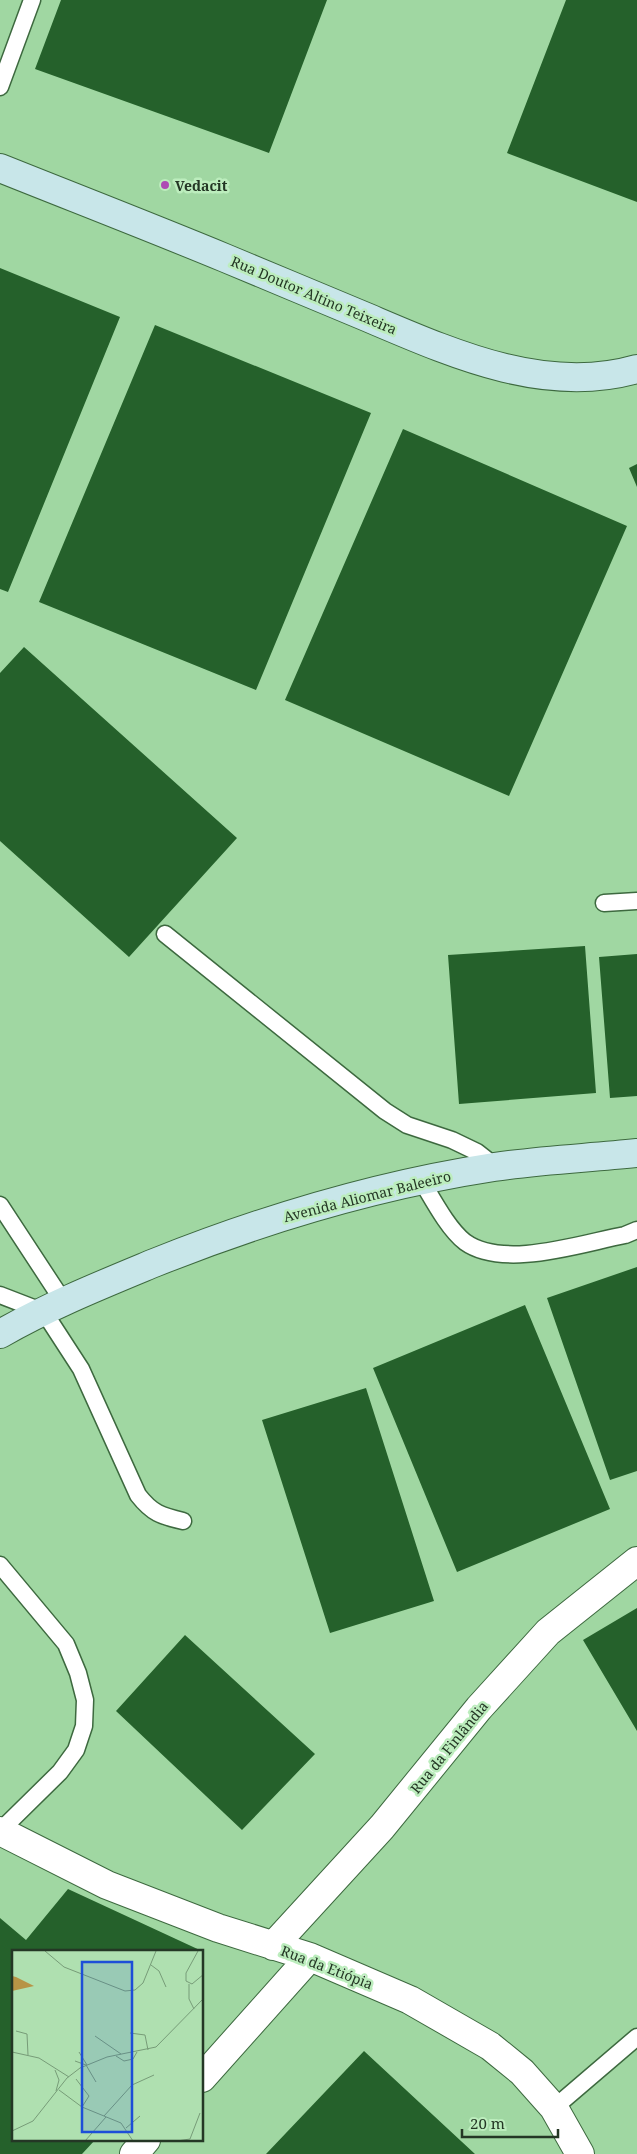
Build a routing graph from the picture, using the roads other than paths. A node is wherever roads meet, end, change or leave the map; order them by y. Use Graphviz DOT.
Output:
graph roads {
  1 [pos="32,0"];
  2 [pos="0,87"];
  3 [pos="0,168"];
  4 [pos="637,369"];
  5 [pos="637,901"];
  6 [pos="604,903"];
  7 [pos="166,934"];
  8 [pos="637,1153"];
  9 [pos="496,1166"];
  10 [pos="421,1180"];
  11 [pos="0,1205"];
  12 [pos="637,1230"];
  13 [pos="0,1295"];
  14 [pos="53,1306"];
  15 [pos="0,1334"];
  16 [pos="183,1521"];
  17 [pos="637,1561"];
  18 [pos="0,1565"];
  19 [pos="0,1831"];
  20 [pos="272,1946"];
  21 [pos="310,1957"];
  22 [pos="637,2037"];
  23 [pos="204,2076"];
  24 [pos="554,2108"];
  25 [pos="144,2142"];
  26 [pos="134,2154"];
  27 [pos="580,2154"];
  1 -- 2 [label="lane"];
  3 -- 4 [label="street, Rua Doutor Altino Teixeira"];
  5 -- 6 [label="lane"];
  7 -- 9 [label="lane"];
  8 -- 9 [label="street, Avenida Aliomar Baleeiro"];
  9 -- 10 [label="street, Avenida Aliomar Baleeiro"];
  10 -- 12 [label="lane"];
  10 -- 14 [label="street, Avenida Aliomar Baleeiro"];
  11 -- 14 [label="lane"];
  13 -- 14 [label="lane"];
  14 -- 15 [label="street, Avenida Aliomar Baleeiro"];
  14 -- 16 [label="lane"];
  17 -- 20 [label="street, Rua da Finlândia"];
  18 -- 19 [label="lane"];
  19 -- 20 [label="street, Rua da Etiópia"];
  20 -- 21 [label="street, Rua da Etiópia"];
  21 -- 23 [label="street"];
  21 -- 24 [label="street, Rua da Etiópia"];
  22 -- 24 [label="lane"];
  24 -- 27 [label="street, Rua da Etiópia"];
  25 -- 26 [label="street"];
}
